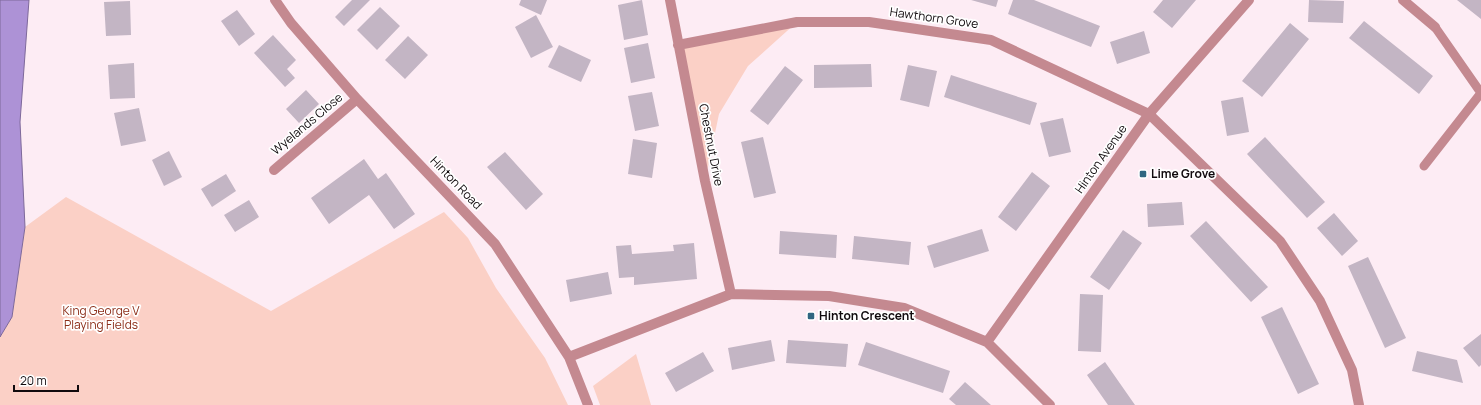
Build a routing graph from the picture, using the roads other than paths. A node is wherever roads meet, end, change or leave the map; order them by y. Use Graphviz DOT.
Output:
graph roads {
  1 [pos="275,0"];
  2 [pos="670,0"];
  3 [pos="1248,0"];
  4 [pos="1403,0"];
  5 [pos="1435,27"];
  6 [pos="678,45"];
  7 [pos="357,99"];
  8 [pos="1149,114"];
  9 [pos="1424,166"];
  10 [pos="274,170"];
  11 [pos="731,294"];
  12 [pos="987,342"];
  13 [pos="569,358"];
  14 [pos="588,405"];
  15 [pos="1050,405"];
  16 [pos="1359,405"];
  1 -- 7 [label="street, Hinton Road"];
  2 -- 6 [label="street, Chestnut Drive"];
  3 -- 8 [label="street, Hinton Avenue"];
  4 -- 5 [label="street"];
  5 -- 9 [label="lane"];
  6 -- 8 [label="street, Hawthorn Grove"];
  6 -- 11 [label="street, Chestnut Drive"];
  7 -- 10 [label="street, Wyelands Close"];
  7 -- 13 [label="street, Hinton Road"];
  8 -- 12 [label="street, Hinton Avenue"];
  8 -- 16 [label="street"];
  11 -- 12 [label="street"];
  11 -- 13 [label="street"];
  12 -- 15 [label="street"];
  13 -- 14 [label="street, Hinton Road"];
}
